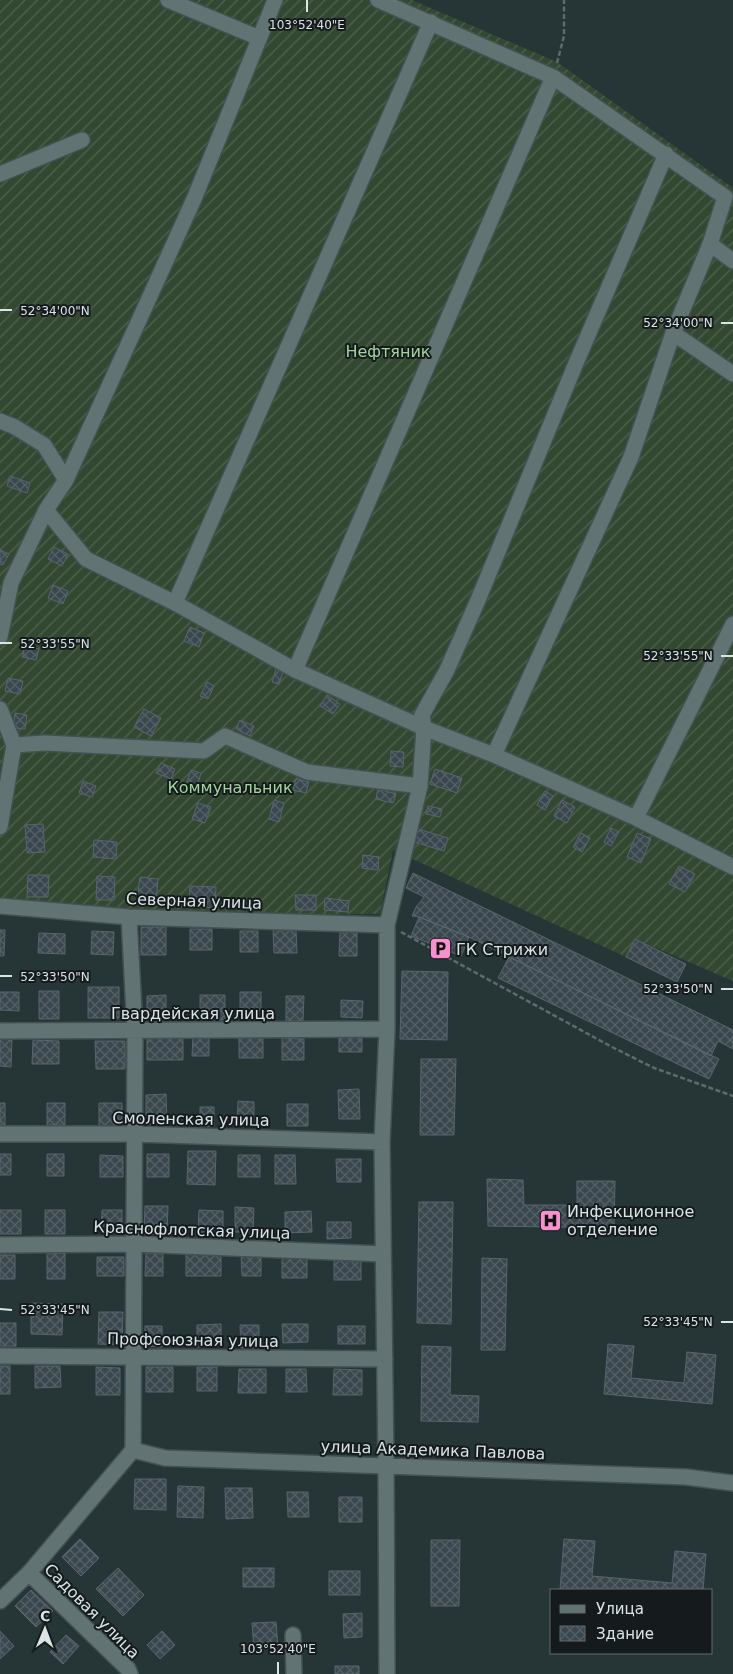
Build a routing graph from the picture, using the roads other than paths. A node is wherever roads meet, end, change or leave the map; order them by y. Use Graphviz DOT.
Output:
graph roads {
  1 [pos="168,0"];
  2 [pos="275,0"];
  3 [pos="378,0"];
  4 [pos="430,22"];
  5 [pos="259,38"];
  6 [pos="553,77"];
  7 [pos="82,140"];
  8 [pos="666,154"];
  9 [pos="0,174"];
  10 [pos="710,244"];
  11 [pos="733,261"];
  12 [pos="673,333"];
  13 [pos="733,374"];
  14 [pos="0,421"];
  15 [pos="66,480"];
  16 [pos="46,510"];
  17 [pos="5,580"];
  18 [pos="175,603"];
  19 [pos="733,624"];
  20 [pos="0,637"];
  21 [pos="295,670"];
  22 [pos="0,709"];
  23 [pos="424,728"];
  24 [pos="14,745"];
  25 [pos="494,755"];
  26 [pos="420,786"];
  27 [pos="636,818"];
  28 [pos="0,827"];
  29 [pos="733,868"];
  30 [pos="0,906"];
  31 [pos="129,917"];
  32 [pos="387,924"];
  33 [pos="387,1029"];
  34 [pos="0,1030"];
  35 [pos="135,1031"];
  36 [pos="0,1134"];
  37 [pos="134,1134"];
  38 [pos="382,1142"];
  39 [pos="134,1244"];
  40 [pos="0,1245"];
  41 [pos="383,1254"];
  42 [pos="0,1356"];
  43 [pos="133,1357"];
  44 [pos="385,1359"];
  45 [pos="133,1450"];
  46 [pos="386,1467"];
  47 [pos="733,1484"];
  48 [pos="29,1573"];
  49 [pos="0,1601"];
  50 [pos="293,1635"];
  51 [pos="130,1674"];
  52 [pos="294,1674"];
  53 [pos="387,1674"];
  1 -- 5 [label="street"];
  2 -- 5 [label="street"];
  3 -- 4 [label="street"];
  4 -- 6 [label="street"];
  4 -- 18 [label="street"];
  5 -- 15 [label="street"];
  6 -- 8 [label="street"];
  6 -- 21 [label="street"];
  7 -- 9 [label="street"];
  8 -- 10 [label="street"];
  8 -- 23 [label="street"];
  10 -- 11 [label="street"];
  10 -- 12 [label="street"];
  12 -- 13 [label="street"];
  12 -- 25 [label="street"];
  14 -- 15 [label="street"];
  15 -- 16 [label="street"];
  16 -- 17 [label="street"];
  16 -- 18 [label="street"];
  17 -- 20 [label="street"];
  18 -- 21 [label="street"];
  19 -- 27 [label="street"];
  21 -- 23 [label="street"];
  22 -- 24 [label="street"];
  23 -- 25 [label="street"];
  23 -- 26 [label="street"];
  24 -- 26 [label="street"];
  24 -- 28 [label="street"];
  25 -- 27 [label="street"];
  26 -- 32 [label="street"];
  27 -- 29 [label="street"];
  30 -- 31 [label="street, Северная улица"];
  31 -- 32 [label="street, Северная улица"];
  31 -- 35 [label="street"];
  32 -- 33 [label="street"];
  33 -- 35 [label="street, Гвардейская улица"];
  33 -- 38 [label="street"];
  34 -- 35 [label="street, Гвардейская улица"];
  35 -- 37 [label="street"];
  36 -- 37 [label="street, Смоленская улица"];
  37 -- 38 [label="street, Смоленская улица"];
  37 -- 39 [label="street"];
  38 -- 41 [label="street"];
  39 -- 40 [label="street, Краснофлотская улица"];
  39 -- 41 [label="street, Краснофлотская улица"];
  39 -- 43 [label="street"];
  41 -- 44 [label="street"];
  42 -- 43 [label="street, Профсоюзная улица"];
  43 -- 44 [label="street, Профсоюзная улица"];
  43 -- 45 [label="street"];
  44 -- 46 [label="street"];
  45 -- 46 [label="street, улица Академика Павлова"];
  45 -- 48 [label="street"];
  46 -- 47 [label="street, улица Академика Павлова"];
  46 -- 53 [label="street"];
  48 -- 49 [label="street"];
  48 -- 51 [label="street, Садовая улица"];
  50 -- 52 [label="street"];
}
